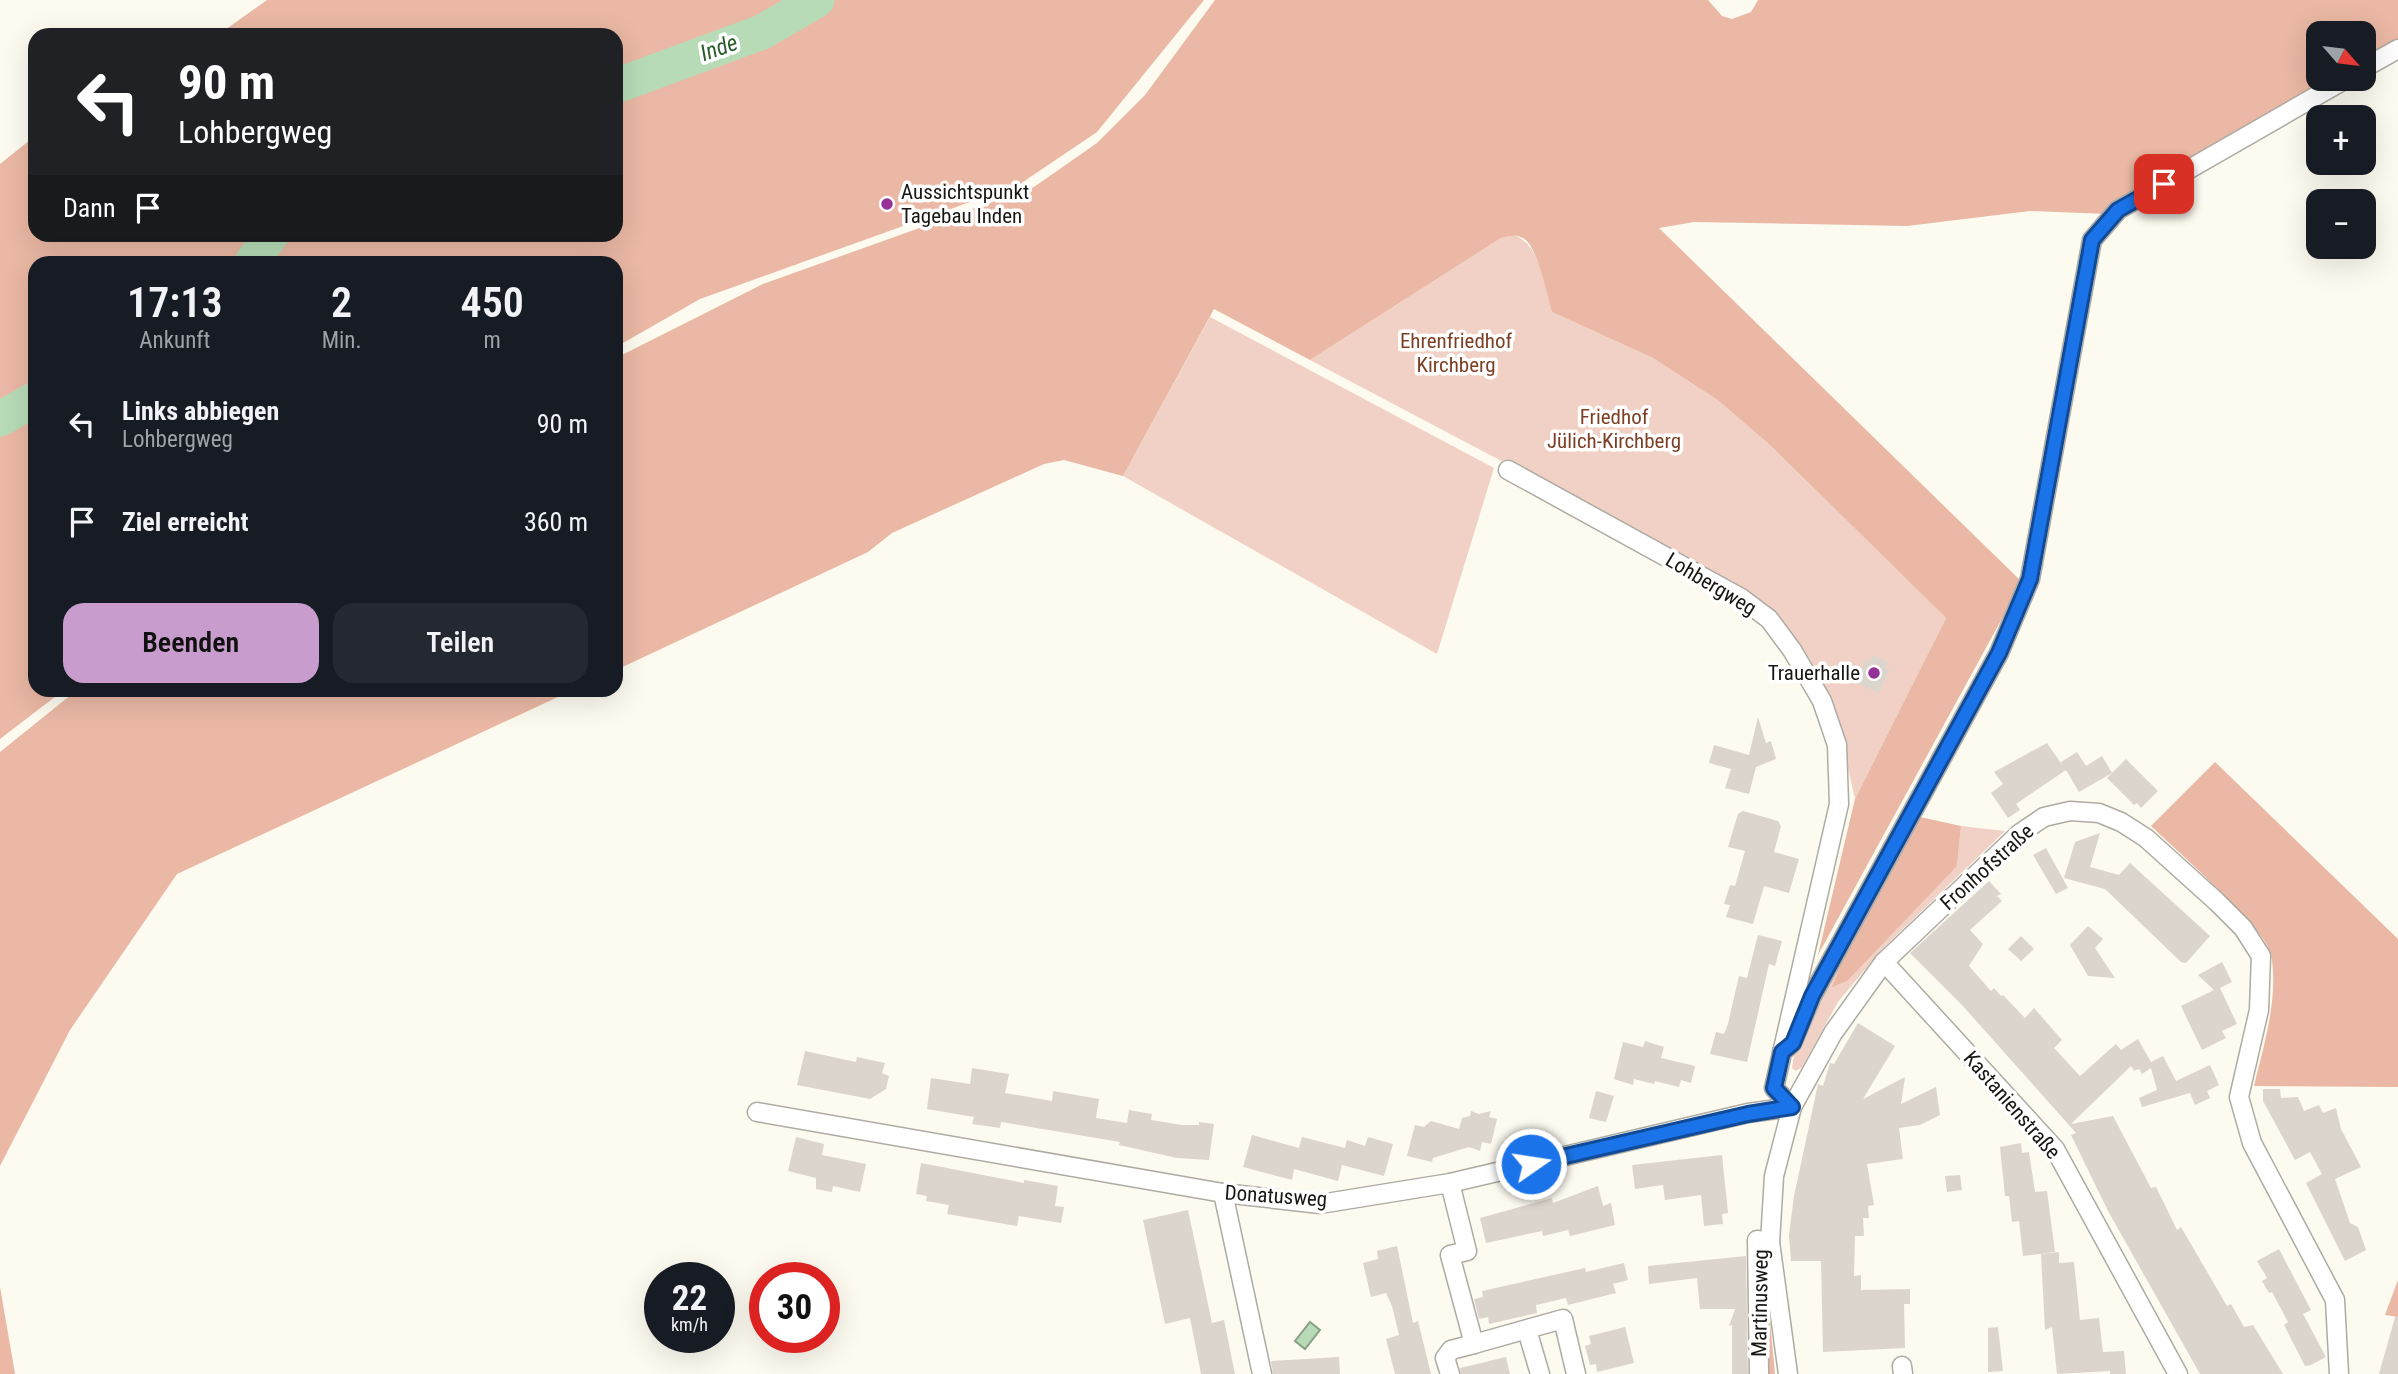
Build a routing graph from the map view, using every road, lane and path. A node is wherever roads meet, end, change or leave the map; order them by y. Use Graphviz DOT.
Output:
graph roads {
  1 [pos="2398,49"];
  2 [pos="2376,61"];
  3 [pos="2325,91"];
  4 [pos="1508,470"];
  5 [pos="1884,962"];
  6 [pos="1782,1052"];
  7 [pos="1792,1107"];
  8 [pos="757,1112"];
  9 [pos="1450,1183"];
  10 [pos="1223,1193"];
  11 [pos="1770,1242"];
  12 [pos="1527,1330"];
  13 [pos="1474,1345"];
  14 [pos="1262,1374"];
  15 [pos="1450,1374"];
  16 [pos="1540,1374"];
  17 [pos="1576,1374"];
  18 [pos="1759,1374"];
  19 [pos="1788,1374"];
  20 [pos="2178,1374"];
  21 [pos="2339,1374"];
  1 -- 2 [label="street"];
  3 -- 6 [label="street, Lohbergweg"];
  4 -- 6 [label="street, Lohbergweg"];
  5 -- 7 [label="street, Fronhofstraße"];
  5 -- 20 [label="street, Kastanienstraße"];
  5 -- 21 [label="street, Fronhofstraße"];
  6 -- 7 [label="street, Lohbergweg"];
  7 -- 9 [label="street, Donatusweg"];
  7 -- 11 [label="street, Fronhofstraße"];
  8 -- 10 [label="street, Donatusweg"];
  9 -- 10 [label="street, Donatusweg"];
  9 -- 13 [label="street"];
  10 -- 14 [label="street"];
  11 -- 18 [label="street, Martinusweg"];
  11 -- 19 [label="street, Fronhofstraße"];
  12 -- 13 [label="street"];
  12 -- 16 [label="street"];
  12 -- 17 [label="street"];
  13 -- 15 [label="street"];
}
